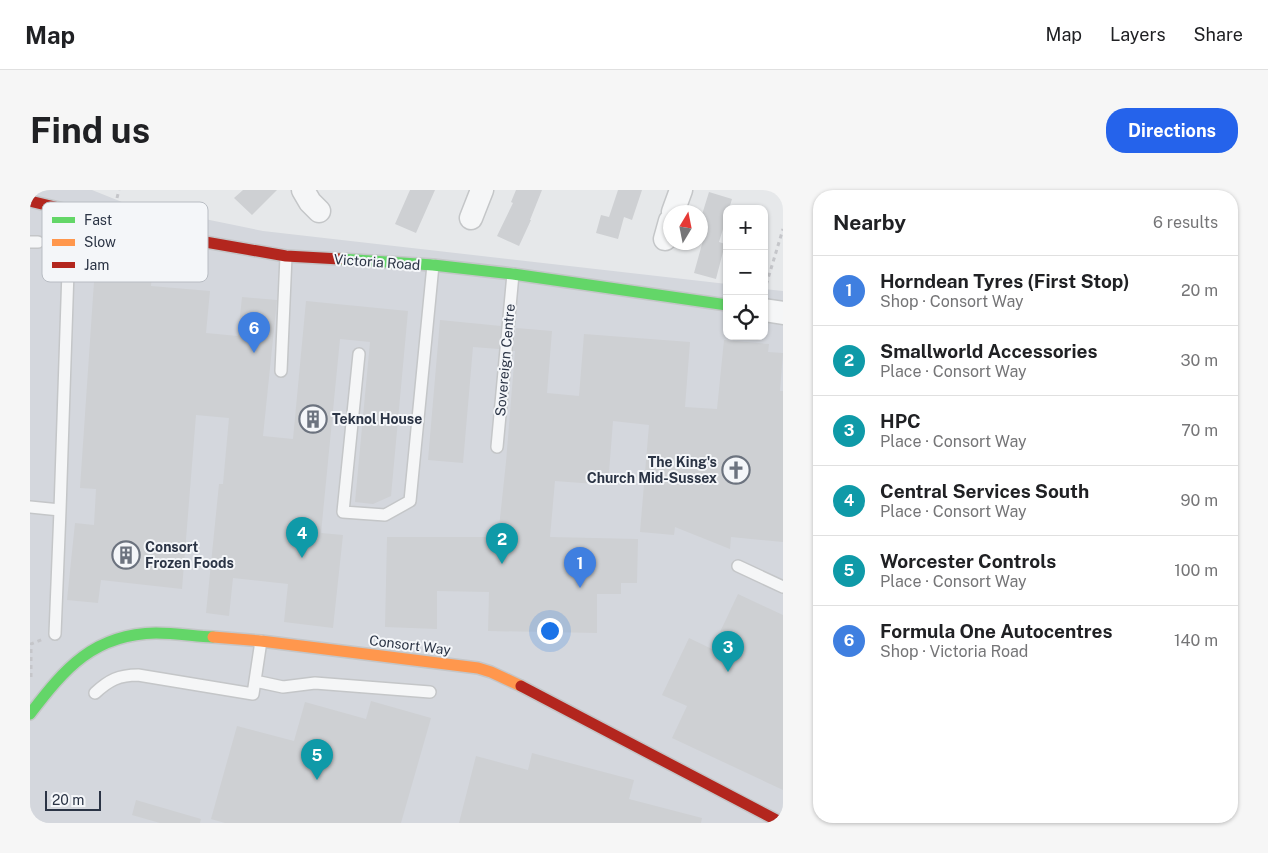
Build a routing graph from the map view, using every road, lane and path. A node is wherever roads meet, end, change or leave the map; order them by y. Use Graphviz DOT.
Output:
graph roads {
  1 [pos="303,190"];
  2 [pos="482,190"];
  3 [pos="680,190"];
  4 [pos="675,205"];
  5 [pos="319,211"];
  6 [pos="471,218"];
  7 [pos="783,229"];
  8 [pos="208,242"];
  9 [pos="286,256"];
  10 [pos="433,265"];
  11 [pos="513,274"];
  12 [pos="768,279"];
  13 [pos="68,282"];
  14 [pos="723,303"];
  15 [pos="768,311"];
  16 [pos="783,313"];
  17 [pos="359,354"];
  18 [pos="281,371"];
  19 [pos="497,447"];
  20 [pos="30,508"];
  21 [pos="60,510"];
  22 [pos="738,566"];
  23 [pos="783,587"];
  24 [pos="55,634"];
  25 [pos="262,642"];
  26 [pos="31,644"];
  27 [pos="255,681"];
  28 [pos="30,684"];
  29 [pos="430,692"];
  30 [pos="95,693"];
  31 [pos="30,714"];
  32 [pos="782,823"];
  1 -- 5 [label="street"];
  2 -- 6 [label="street"];
  3 -- 4 [label="street"];
  7 -- 12 [label="path"];
  8 -- 9 [label="street, Victoria Road"];
  9 -- 10 [label="street, Victoria Road"];
  9 -- 18 [label="lane"];
  10 -- 11 [label="street, Victoria Road"];
  10 -- 17 [label="lane"];
  11 -- 14 [label="street, Victoria Road"];
  11 -- 19 [label="lane, Sovereign Centre"];
  13 -- 21 [label="lane"];
  15 -- 16 [label="street"];
  20 -- 21 [label="lane"];
  21 -- 24 [label="lane"];
  22 -- 23 [label="lane"];
  25 -- 27 [label="lane"];
  25 -- 31 [label="street, Consort Way"];
  25 -- 32 [label="street, Consort Way"];
  26 -- 28 [label="path"];
  27 -- 29 [label="lane"];
  27 -- 30 [label="lane"];
}
